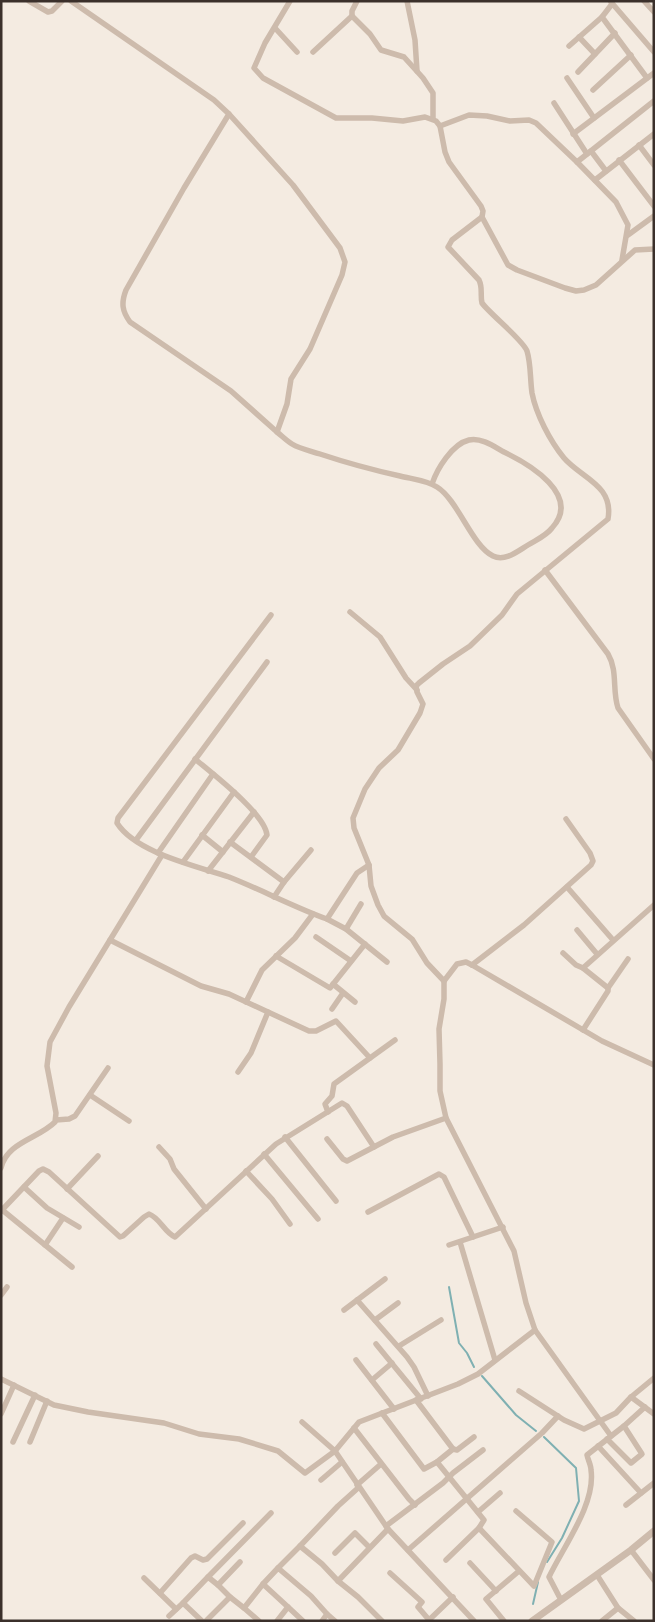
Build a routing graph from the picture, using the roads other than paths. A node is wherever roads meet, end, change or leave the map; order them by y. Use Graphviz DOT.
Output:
graph roads {
  1 [pos="29,1"];
  2 [pos="62,1"];
  3 [pos="71,1"];
  4 [pos="290,1"];
  5 [pos="357,1"];
  6 [pos="407,1"];
  7 [pos="644,1"];
  8 [pos="613,3"];
  9 [pos="654,12"];
  10 [pos="352,16"];
  11 [pos="602,17"];
  12 [pos="275,28"];
  13 [pos="615,33"];
  14 [pos="579,37"];
  15 [pos="569,46"];
  16 [pos="297,52"];
  17 [pos="313,52"];
  18 [pos="654,52"];
  19 [pos="595,54"];
  20 [pos="631,56"];
  21 [pos="417,71"];
  22 [pos="578,72"];
  23 [pos="654,73"];
  24 [pos="567,78"];
  25 [pos="647,78"];
  26 [pos="593,90"];
  27 [pos="654,101"];
  28 [pos="554,103"];
  29 [pos="229,114"];
  30 [pos="594,118"];
  31 [pos="433,119"];
  32 [pos="440,126"];
  33 [pos="573,134"];
  34 [pos="654,134"];
  35 [pos="639,145"];
  36 [pos="589,152"];
  37 [pos="619,160"];
  38 [pos="577,162"];
  39 [pos="654,165"];
  40 [pos="606,171"];
  41 [pos="595,180"];
  42 [pos="654,206"];
  43 [pos="654,216"];
  44 [pos="482,217"];
  45 [pos="628,235"];
  46 [pos="654,249"];
  47 [pos="622,260"];
  48 [pos="278,432"];
  49 [pos="432,484"];
  50 [pos="545,570"];
  51 [pos="350,612"];
  52 [pos="271,615"];
  53 [pos="267,662"];
  54 [pos="417,691"];
  55 [pos="196,759"];
  56 [pos="654,759"];
  57 [pos="213,774"];
  58 [pos="234,792"];
  59 [pos="254,812"];
  60 [pos="566,819"];
  61 [pos="202,835"];
  62 [pos="136,840"];
  63 [pos="230,842"];
  64 [pos="311,850"];
  65 [pos="223,852"];
  66 [pos="160,854"];
  67 [pos="251,858"];
  68 [pos="183,862"];
  69 [pos="365,867"];
  70 [pos="208,871"];
  71 [pos="284,882"];
  72 [pos="567,887"];
  73 [pos="274,897"];
  74 [pos="360,904"];
  75 [pos="654,905"];
  76 [pos="313,914"];
  77 [pos="328,919"];
  78 [pos="346,929"];
  79 [pos="577,930"];
  80 [pos="316,937"];
  81 [pos="110,940"];
  82 [pos="613,940"];
  83 [pos="365,944"];
  84 [pos="563,953"];
  85 [pos="597,954"];
  86 [pos="276,956"];
  87 [pos="628,960"];
  88 [pos="351,961"];
  89 [pos="387,962"];
  90 [pos="472,965"];
  91 [pos="583,968"];
  92 [pos="444,981"];
  93 [pos="333,984"];
  94 [pos="608,988"];
  95 [pos="344,993"];
  96 [pos="246,1002"];
  97 [pos="355,1002"];
  98 [pos="332,1009"];
  99 [pos="268,1012"];
  100 [pos="583,1030"];
  101 [pos="395,1040"];
  102 [pos="370,1058"];
  103 [pos="654,1065"];
  104 [pos="108,1068"];
  105 [pos="238,1072"];
  106 [pos="90,1095"];
  107 [pos="328,1112"];
  108 [pos="446,1118"];
  109 [pos="56,1120"];
  110 [pos="129,1121"];
  111 [pos="285,1137"];
  112 [pos="327,1139"];
  113 [pos="159,1147"];
  114 [pos="374,1147"];
  115 [pos="264,1154"];
  116 [pos="98,1156"];
  117 [pos="1,1168"];
  118 [pos="246,1171"];
  119 [pos="24,1187"];
  120 [pos="67,1189"];
  121 [pos="336,1201"];
  122 [pos="206,1209"];
  123 [pos="2,1210"];
  124 [pos="368,1212"];
  125 [pos="63,1218"];
  126 [pos="318,1218"];
  127 [pos="290,1224"];
  128 [pos="79,1227"];
  129 [pos="503,1228"];
  130 [pos="473,1237"];
  131 [pos="460,1242"];
  132 [pos="44,1245"];
  133 [pos="449,1245"];
  134 [pos="72,1267"];
  135 [pos="385,1279"];
  136 [pos="7,1287"];
  137 [pos="1,1296"];
  138 [pos="357,1300"];
  139 [pos="398,1303"];
  140 [pos="344,1310"];
  141 [pos="374,1320"];
  142 [pos="442,1320"];
  143 [pos="535,1330"];
  144 [pos="376,1344"];
  145 [pos="398,1346"];
  146 [pos="356,1360"];
  147 [pos="495,1360"];
  148 [pos="392,1364"];
  149 [pos="654,1378"];
  150 [pos="1,1379"];
  151 [pos="372,1380"];
  152 [pos="14,1385"];
  153 [pos="519,1390"];
  154 [pos="35,1395"];
  155 [pos="428,1396"];
  156 [pos="631,1397"];
  157 [pos="418,1400"];
  158 [pos="47,1401"];
  159 [pos="645,1407"];
  160 [pos="394,1409"];
  161 [pos="1,1414"];
  162 [pos="382,1414"];
  163 [pos="654,1414"];
  164 [pos="558,1416"];
  165 [pos="600,1421"];
  166 [pos="302,1422"];
  167 [pos="624,1426"];
  168 [pos="354,1428"];
  169 [pos="474,1437"];
  170 [pos="609,1437"];
  171 [pos="13,1442"];
  172 [pos="30,1442"];
  173 [pos="598,1446"];
  174 [pos="453,1449"];
  175 [pos="482,1450"];
  176 [pos="335,1451"];
  177 [pos="342,1462"];
  178 [pos="437,1462"];
  179 [pos="382,1464"];
  180 [pos="449,1477"];
  181 [pos="321,1480"];
  182 [pos="654,1483"];
  183 [pos="358,1486"];
  184 [pos="500,1493"];
  185 [pos="641,1493"];
  186 [pos="467,1499"];
  187 [pos="415,1505"];
  188 [pos="626,1505"];
  189 [pos="516,1511"];
  190 [pos="271,1512"];
  191 [pos="478,1512"];
  192 [pos="243,1523"];
  193 [pos="387,1528"];
  194 [pos="479,1528"];
  195 [pos="654,1531"];
  196 [pos="300,1546"];
  197 [pos="369,1547"];
  198 [pos="408,1550"];
  199 [pos="632,1550"];
  200 [pos="335,1553"];
  201 [pos="446,1560"];
  202 [pos="240,1562"];
  203 [pos="470,1563"];
  204 [pos="278,1568"];
  205 [pos="519,1571"];
  206 [pos="390,1573"];
  207 [pos="597,1575"];
  208 [pos="208,1577"];
  209 [pos="144,1578"];
  210 [pos="654,1580"];
  211 [pos="338,1581"];
  212 [pos="263,1584"];
  213 [pos="218,1585"];
  214 [pos="496,1591"];
  215 [pos="160,1593"];
  216 [pos="230,1597"];
  217 [pos="453,1597"];
  218 [pos="561,1600"];
  219 [pos="183,1603"];
  220 [pos="288,1607"];
  221 [pos="244,1608"];
  222 [pos="618,1608"];
  223 [pos="176,1609"];
  224 [pos="327,1614"];
  225 [pos="169,1616"];
  226 [pos="278,1620"];
  227 [pos="204,1621"];
  228 [pos="259,1621"];
  229 [pos="303,1621"];
  230 [pos="322,1621"];
  231 [pos="335,1621"];
  232 [pos="382,1621"];
  233 [pos="429,1621"];
  234 [pos="474,1621"];
  235 [pos="504,1621"];
  236 [pos="532,1621"];
  237 [pos="602,1621"];
  238 [pos="634,1621"];
  1 -- 2 [label="street"];
  3 -- 29 [label="street"];
  4 -- 12 [label="street"];
  5 -- 10 [label="street"];
  6 -- 21 [label="street"];
  7 -- 9 [label="street"];
  8 -- 11 [label="street"];
  8 -- 18 [label="street"];
  10 -- 17 [label="street"];
  10 -- 21 [label="street"];
  11 -- 13 [label="street"];
  11 -- 14 [label="street"];
  12 -- 16 [label="street"];
  12 -- 31 [label="street"];
  13 -- 19 [label="street"];
  13 -- 20 [label="street"];
  14 -- 15 [label="street"];
  14 -- 19 [label="street"];
  19 -- 22 [label="street"];
  20 -- 25 [label="street"];
  20 -- 26 [label="street"];
  21 -- 31 [label="street"];
  23 -- 25 [label="street"];
  24 -- 30 [label="street"];
  25 -- 30 [label="street"];
  27 -- 36 [label="street"];
  28 -- 33 [label="street"];
  29 -- 48 [label="street"];
  29 -- 48 [label="street"];
  30 -- 33 [label="street"];
  31 -- 32 [label="street"];
  32 -- 38 [label="street"];
  32 -- 44 [label="street"];
  33 -- 36 [label="street"];
  34 -- 35 [label="street"];
  35 -- 37 [label="street"];
  35 -- 39 [label="street"];
  36 -- 38 [label="street"];
  36 -- 40 [label="street"];
  37 -- 40 [label="street"];
  37 -- 42 [label="street"];
  38 -- 41 [label="street"];
  40 -- 41 [label="street"];
  41 -- 45 [label="street"];
  43 -- 45 [label="street"];
  44 -- 47 [label="street"];
  44 -- 50 [label="street"];
  45 -- 47 [label="street"];
  46 -- 47 [label="street"];
  48 -- 49 [label="street"];
  49 -- 49 [label="street"];
  50 -- 54 [label="street"];
  50 -- 56 [label="street"];
  51 -- 54 [label="street"];
  52 -- 62 [label="street"];
  53 -- 55 [label="street"];
  54 -- 69 [label="street"];
  55 -- 57 [label="street"];
  55 -- 62 [label="street"];
  57 -- 58 [label="street"];
  57 -- 66 [label="street"];
  58 -- 59 [label="street"];
  58 -- 61 [label="street"];
  59 -- 63 [label="street"];
  59 -- 67 [label="street"];
  60 -- 72 [label="street"];
  61 -- 65 [label="street"];
  61 -- 68 [label="street"];
  62 -- 66 [label="street"];
  63 -- 65 [label="street"];
  63 -- 67 [label="street"];
  64 -- 71 [label="street"];
  65 -- 70 [label="street"];
  66 -- 68 [label="street"];
  66 -- 81 [label="street"];
  67 -- 71 [label="street"];
  68 -- 70 [label="street"];
  69 -- 77 [label="street"];
  69 -- 92 [label="street"];
  70 -- 73 [label="street"];
  71 -- 73 [label="street"];
  72 -- 82 [label="street"];
  72 -- 90 [label="street"];
  73 -- 76 [label="street"];
  74 -- 78 [label="street"];
  75 -- 82 [label="street"];
  76 -- 77 [label="street"];
  76 -- 86 [label="street"];
  77 -- 78 [label="street"];
  78 -- 83 [label="street"];
  79 -- 85 [label="street"];
  80 -- 88 [label="street"];
  81 -- 96 [label="street"];
  81 -- 109 [label="street"];
  82 -- 85 [label="street"];
  83 -- 88 [label="street"];
  83 -- 89 [label="street"];
  84 -- 91 [label="street"];
  85 -- 91 [label="street"];
  86 -- 93 [label="street"];
  86 -- 96 [label="street"];
  87 -- 94 [label="street"];
  88 -- 93 [label="street"];
  90 -- 92 [label="street"];
  90 -- 100 [label="street"];
  91 -- 94 [label="street"];
  92 -- 108 [label="street"];
  93 -- 95 [label="street"];
  94 -- 100 [label="street"];
  95 -- 97 [label="street"];
  95 -- 98 [label="street"];
  96 -- 99 [label="street"];
  99 -- 102 [label="street"];
  99 -- 105 [label="street"];
  100 -- 103 [label="street"];
  101 -- 102 [label="street"];
  102 -- 107 [label="street"];
  104 -- 106 [label="street"];
  106 -- 109 [label="street"];
  106 -- 110 [label="street"];
  107 -- 111 [label="street"];
  107 -- 114 [label="street"];
  108 -- 114 [label="street"];
  108 -- 129 [label="street"];
  109 -- 117 [label="street"];
  111 -- 115 [label="street"];
  111 -- 121 [label="street"];
  112 -- 114 [label="street"];
  113 -- 122 [label="street"];
  115 -- 118 [label="street"];
  115 -- 126 [label="street"];
  116 -- 120 [label="street"];
  118 -- 122 [label="street"];
  118 -- 127 [label="street"];
  119 -- 120 [label="street"];
  119 -- 123 [label="street"];
  119 -- 125 [label="street"];
  120 -- 122 [label="street"];
  123 -- 132 [label="street"];
  124 -- 130 [label="street"];
  125 -- 128 [label="street"];
  125 -- 132 [label="street"];
  129 -- 130 [label="street"];
  129 -- 143 [label="street"];
  130 -- 131 [label="street"];
  131 -- 133 [label="street"];
  131 -- 147 [label="street"];
  132 -- 134 [label="street"];
  135 -- 138 [label="street"];
  136 -- 137 [label="street"];
  138 -- 140 [label="street"];
  138 -- 141 [label="street"];
  139 -- 141 [label="street"];
  141 -- 145 [label="street"];
  142 -- 145 [label="street"];
  143 -- 147 [label="street"];
  143 -- 165 [label="street"];
  144 -- 148 [label="street"];
  145 -- 155 [label="street"];
  146 -- 151 [label="street"];
  147 -- 155 [label="street"];
  148 -- 151 [label="street"];
  148 -- 157 [label="street"];
  149 -- 156 [label="street"];
  150 -- 152 [label="street"];
  151 -- 160 [label="street"];
  152 -- 154 [label="street"];
  152 -- 161 [label="street"];
  153 -- 164 [label="street"];
  154 -- 158 [label="street"];
  154 -- 171 [label="street"];
  155 -- 157 [label="street"];
  156 -- 159 [label="street"];
  156 -- 165 [label="street"];
  157 -- 160 [label="street"];
  157 -- 174 [label="street"];
  158 -- 172 [label="street"];
  158 -- 176 [label="street"];
  159 -- 163 [label="street"];
  159 -- 167 [label="street"];
  160 -- 162 [label="street"];
  162 -- 168 [label="street"];
  162 -- 178 [label="street"];
  164 -- 165 [label="street"];
  164 -- 186 [label="street"];
  165 -- 170 [label="street"];
  166 -- 176 [label="street"];
  167 -- 170 [label="street"];
  167 -- 170 [label="street"];
  168 -- 176 [label="street"];
  168 -- 179 [label="street"];
  169 -- 174 [label="street"];
  170 -- 173 [label="street"];
  173 -- 185 [label="street"];
  173 -- 218 [label="street"];
  174 -- 178 [label="street"];
  175 -- 180 [label="street"];
  176 -- 177 [label="street"];
  177 -- 181 [label="street"];
  177 -- 183 [label="street"];
  178 -- 180 [label="street"];
  179 -- 183 [label="street"];
  179 -- 187 [label="street"];
  180 -- 186 [label="street"];
  180 -- 187 [label="street"];
  182 -- 185 [label="street"];
  183 -- 193 [label="street"];
  183 -- 196 [label="street"];
  184 -- 191 [label="street"];
  185 -- 188 [label="street"];
  186 -- 191 [label="street"];
  186 -- 198 [label="street"];
  187 -- 193 [label="street"];
  189 -- 205 [label="street"];
  190 -- 208 [label="street"];
  191 -- 194 [label="street"];
  192 -- 215 [label="street"];
  193 -- 197 [label="street"];
  193 -- 198 [label="street"];
  194 -- 201 [label="street"];
  194 -- 205 [label="street"];
  195 -- 199 [label="street"];
  196 -- 204 [label="street"];
  196 -- 211 [label="street"];
  197 -- 200 [label="street"];
  197 -- 211 [label="street"];
  198 -- 217 [label="street"];
  199 -- 207 [label="street"];
  199 -- 210 [label="street"];
  202 -- 213 [label="street"];
  203 -- 214 [label="street"];
  204 -- 212 [label="street"];
  204 -- 224 [label="street"];
  205 -- 214 [label="street"];
  206 -- 233 [label="street"];
  207 -- 218 [label="street"];
  207 -- 222 [label="street"];
  208 -- 213 [label="street"];
  208 -- 219 [label="street"];
  209 -- 215 [label="street"];
  211 -- 232 [label="street"];
  212 -- 220 [label="street"];
  212 -- 221 [label="street"];
  213 -- 216 [label="street"];
  214 -- 235 [label="street"];
  215 -- 223 [label="street"];
  216 -- 221 [label="street"];
  216 -- 227 [label="street"];
  217 -- 233 [label="street"];
  217 -- 234 [label="street"];
  218 -- 236 [label="street"];
  219 -- 223 [label="street"];
  219 -- 227 [label="street"];
  220 -- 226 [label="street"];
  220 -- 229 [label="street"];
  221 -- 228 [label="street"];
  222 -- 237 [label="street"];
  222 -- 238 [label="street"];
  223 -- 225 [label="street"];
  224 -- 230 [label="street"];
  224 -- 231 [label="street"];
}
